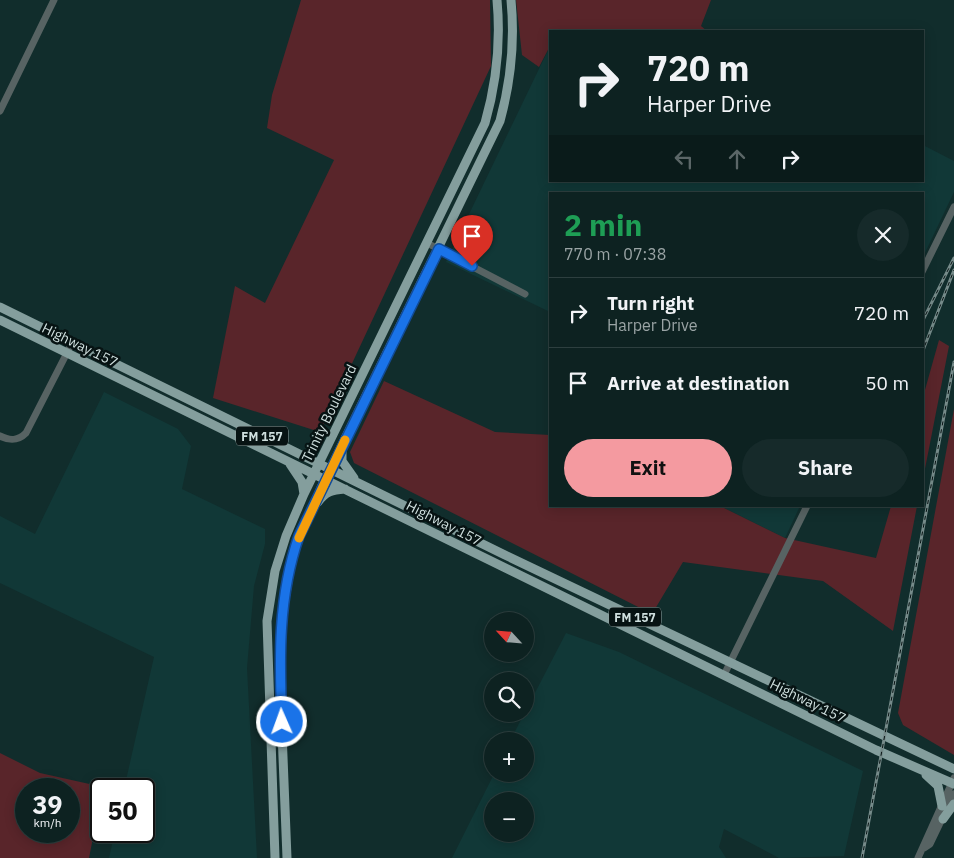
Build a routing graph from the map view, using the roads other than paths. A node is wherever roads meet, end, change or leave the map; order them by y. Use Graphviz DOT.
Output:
graph roads {
  1 [pos="54,0"];
  2 [pos="497,0"];
  3 [pos="511,0"];
  4 [pos="0,111"];
  5 [pos="954,208"];
  6 [pos="428,242"];
  7 [pos="439,249"];
  8 [pos="924,268"];
  9 [pos="525,294"];
  10 [pos="0,308"];
  11 [pos="0,320"];
  12 [pos="72,343"];
  13 [pos="67,354"];
  14 [pos="368,363"];
  15 [pos="379,369"];
  16 [pos="0,436"];
  17 [pos="331,438"];
  18 [pos="342,446"];
  19 [pos="301,455"];
  20 [pos="288,462"];
  21 [pos="319,463"];
  22 [pos="332,469"];
  23 [pos="314,474"];
  24 [pos="326,479"];
  25 [pos="358,481"];
  26 [pos="346,489"];
  27 [pos="304,494"];
  28 [pos="807,507"];
  29 [pos="310,512"];
  30 [pos="498,552"];
  31 [pos="493,562"];
  32 [pos="730,662"];
  33 [pos="724,675"];
  34 [pos="268,707"];
  35 [pos="281,708"];
  36 [pos="914,766"];
  37 [pos="954,769"];
  38 [pos="953,782"];
  39 [pos="954,794"];
  40 [pos="954,804"];
  41 [pos="942,806"];
  42 [pos="943,819"];
  43 [pos="924,848"];
  44 [pos="275,858"];
  45 [pos="287,858"];
  46 [pos="918,858"];
  47 [pos="926,858"];
  1 -- 4 [label="street"];
  2 -- 6 [label="main road, Trinity Boulevard"];
  3 -- 7 [label="main road, Trinity Boulevard"];
  5 -- 8 [label="street"];
  6 -- 7 [label="street"];
  6 -- 14 [label="main road, Trinity Boulevard"];
  7 -- 9 [label="street"];
  7 -- 15 [label="main road, Trinity Boulevard"];
  10 -- 12 [label="main road, Highway 157 / FM 157"];
  11 -- 13 [label="main road, Highway 157 / FM 157"];
  12 -- 13 [label="street"];
  12 -- 19 [label="main road, Highway 157 / FM 157"];
  13 -- 16 [label="street"];
  13 -- 20 [label="main road, Highway 157 / FM 157"];
  14 -- 15 [label="main road"];
  14 -- 17 [label="main road, Trinity Boulevard"];
  15 -- 18 [label="main road, Trinity Boulevard"];
  17 -- 19 [label="main road"];
  17 -- 21 [label="main road, Trinity Boulevard"];
  18 -- 22 [label="main road, Trinity Boulevard"];
  18 -- 25 [label="main road"];
  19 -- 21 [label="main road, Highway 157 / FM 157"];
  20 -- 23 [label="main road, Highway 157 / FM 157"];
  20 -- 27 [label="main road"];
  21 -- 22 [label="main road, Highway 157 / FM 157"];
  21 -- 23 [label="main road, Trinity Boulevard"];
  22 -- 24 [label="main road, Trinity Boulevard"];
  22 -- 25 [label="main road, Highway 157 / FM 157"];
  23 -- 24 [label="main road, Highway 157 / FM 157"];
  23 -- 27 [label="main road, Trinity Boulevard"];
  24 -- 26 [label="main road, Highway 157 / FM 157"];
  24 -- 29 [label="main road, Trinity Boulevard"];
  25 -- 30 [label="main road, Highway 157 / FM 157"];
  26 -- 29 [label="main road"];
  26 -- 31 [label="main road, Highway 157 / FM 157"];
  27 -- 34 [label="main road, Trinity Boulevard"];
  28 -- 32 [label="street"];
  29 -- 35 [label="main road, Trinity Boulevard"];
  30 -- 31 [label="main road"];
  30 -- 32 [label="main road, Highway 157 / FM 157"];
  31 -- 33 [label="main road, Highway 157 / FM 157"];
  32 -- 33 [label="street"];
  32 -- 37 [label="main road, Highway 157 / FM 157"];
  33 -- 36 [label="main road, Highway 157 / FM 157"];
  34 -- 35 [label="main road"];
  34 -- 44 [label="main road, Trinity Boulevard"];
  35 -- 45 [label="main road, Trinity Boulevard"];
  36 -- 38 [label="main road, FM 157"];
  36 -- 41 [label="main road"];
  38 -- 41 [label="street"];
  39 -- 42 [label="street"];
  40 -- 42 [label="main road"];
  41 -- 43 [label="street"];
  42 -- 43 [label="street"];
  43 -- 46 [label="street"];
  43 -- 47 [label="street"];
}
